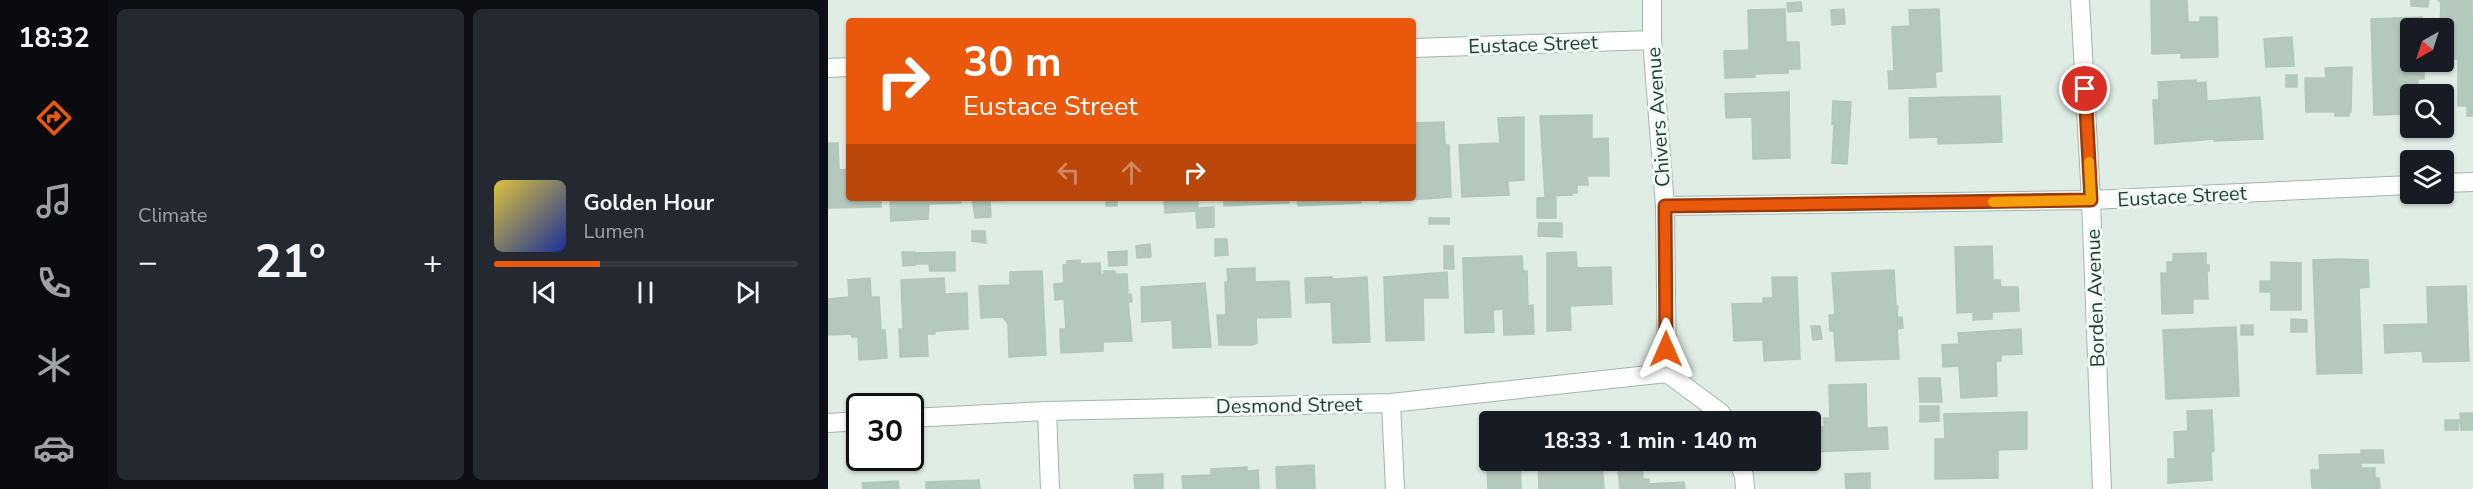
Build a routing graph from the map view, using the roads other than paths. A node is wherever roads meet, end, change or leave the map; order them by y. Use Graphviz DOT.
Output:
graph roads {
  1 [pos="1652,0"];
  2 [pos="2080,0"];
  3 [pos="1652,40"];
  4 [pos="1416,48"];
  5 [pos="846,67"];
  6 [pos="828,68"];
  7 [pos="2473,182"];
  8 [pos="2454,183"];
  9 [pos="2400,185"];
  10 [pos="2091,200"];
  11 [pos="1665,206"];
  12 [pos="1667,373"];
  13 [pos="1391,403"];
  14 [pos="1047,411"];
  15 [pos="1718,411"];
  16 [pos="924,417"];
  17 [pos="846,422"];
  18 [pos="828,423"];
  19 [pos="1742,471"];
  20 [pos="1050,489"];
  21 [pos="1395,489"];
  22 [pos="1745,489"];
  23 [pos="2102,489"];
  1 -- 3 [label="street, Chivers Avenue"];
  2 -- 10 [label="street, Borden Avenue"];
  3 -- 4 [label="street, Eustace Street"];
  3 -- 11 [label="street, Chivers Avenue"];
  5 -- 6 [label="street"];
  7 -- 8 [label="street"];
  9 -- 10 [label="street, Eustace Street"];
  10 -- 11 [label="street, Eustace Street"];
  10 -- 23 [label="street, Borden Avenue"];
  11 -- 12 [label="street, Chivers Avenue"];
  12 -- 13 [label="street, Desmond Street"];
  12 -- 15 [label="street"];
  13 -- 14 [label="street, Desmond Street"];
  13 -- 21 [label="street"];
  14 -- 16 [label="street, Desmond Street"];
  14 -- 20 [label="street"];
  17 -- 18 [label="street"];
  19 -- 22 [label="street"];
}
